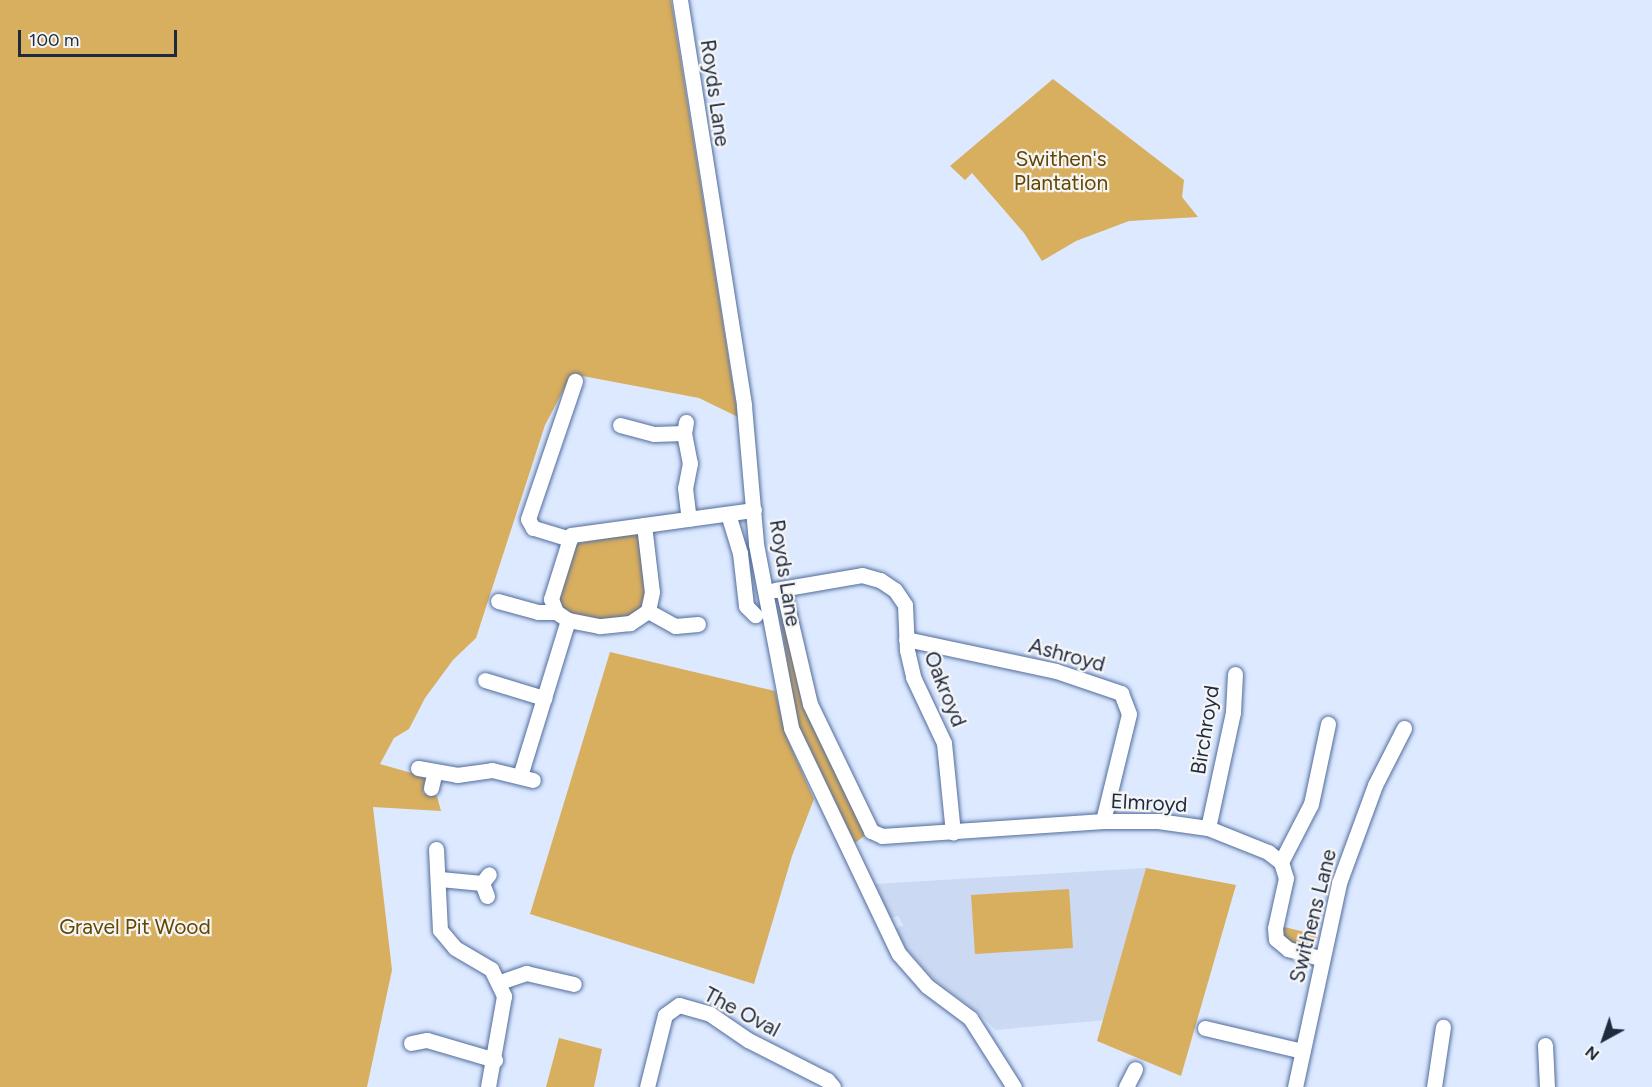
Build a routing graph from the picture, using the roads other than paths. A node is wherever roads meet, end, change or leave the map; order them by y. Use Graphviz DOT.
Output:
graph roads {
  1 [pos="680,0"];
  2 [pos="575,381"];
  3 [pos="620,425"];
  4 [pos="754,510"];
  5 [pos="728,514"];
  6 [pos="689,519"];
  7 [pos="644,525"];
  8 [pos="570,539"];
  9 [pos="783,589"];
  10 [pos="766,592"];
  11 [pos="498,601"];
  12 [pos="648,611"];
  13 [pos="755,615"];
  14 [pos="562,616"];
  15 [pos="698,624"];
  16 [pos="906,639"];
  17 [pos="1235,674"];
  18 [pos="485,680"];
  19 [pos="544,698"];
  20 [pos="1328,723"];
  21 [pos="1404,728"];
  22 [pos="418,768"];
  23 [pos="435,771"];
  24 [pos="430,788"];
  25 [pos="1103,821"];
  26 [pos="1208,828"];
  27 [pos="953,833"];
  28 [pos="877,835"];
  29 [pos="436,849"];
  30 [pos="1281,862"];
  31 [pos="440,879"];
  32 [pos="486,884"];
  33 [pos="1322,959"];
  34 [pos="500,982"];
  35 [pos="574,984"];
  36 [pos="1443,1027"];
  37 [pos="1205,1028"];
  38 [pos="411,1043"];
  39 [pos="1545,1045"];
  40 [pos="1302,1051"];
  41 [pos="495,1060"];
  42 [pos="1135,1069"];
  43 [pos="488,1087"];
  44 [pos="647,1087"];
  45 [pos="833,1087"];
  46 [pos="1014,1087"];
  47 [pos="1126,1087"];
  48 [pos="1295,1087"];
  49 [pos="1434,1087"];
  50 [pos="1547,1087"];
  1 -- 4 [label="street, Royds Lane"];
  2 -- 8 [label="street"];
  3 -- 6 [label="street"];
  4 -- 5 [label="street"];
  4 -- 10 [label="street, Royds Lane"];
  5 -- 6 [label="street"];
  5 -- 13 [label="street"];
  6 -- 7 [label="street"];
  7 -- 8 [label="street"];
  7 -- 12 [label="street"];
  8 -- 14 [label="street"];
  9 -- 10 [label="street, Oakroyd"];
  9 -- 16 [label="street, Oakroyd"];
  9 -- 28 [label="street, Royds Lane"];
  10 -- 46 [label="street, Royds Lane"];
  11 -- 14 [label="street"];
  12 -- 14 [label="street"];
  12 -- 15 [label="street"];
  14 -- 19 [label="street"];
  16 -- 25 [label="street, Ashroyd"];
  16 -- 27 [label="street, Oakroyd"];
  17 -- 26 [label="street, Birchroyd"];
  18 -- 19 [label="street"];
  19 -- 23 [label="street"];
  20 -- 30 [label="street"];
  21 -- 33 [label="street, Swithens Lane"];
  22 -- 23 [label="street"];
  23 -- 24 [label="street"];
  25 -- 26 [label="street, Elmroyd"];
  25 -- 27 [label="street, Elmroyd"];
  26 -- 30 [label="street, Elmroyd"];
  27 -- 28 [label="street, Elmroyd"];
  29 -- 31 [label="street"];
  30 -- 33 [label="street"];
  31 -- 32 [label="street"];
  31 -- 34 [label="street"];
  33 -- 40 [label="street, Swithens Lane"];
  34 -- 35 [label="street"];
  34 -- 41 [label="street"];
  36 -- 49 [label="street"];
  37 -- 40 [label="street"];
  38 -- 41 [label="street"];
  39 -- 50 [label="street"];
  40 -- 48 [label="street, Swithens Lane"];
  41 -- 43 [label="street"];
  42 -- 47 [label="street"];
  44 -- 45 [label="street, The Oval"];
}
